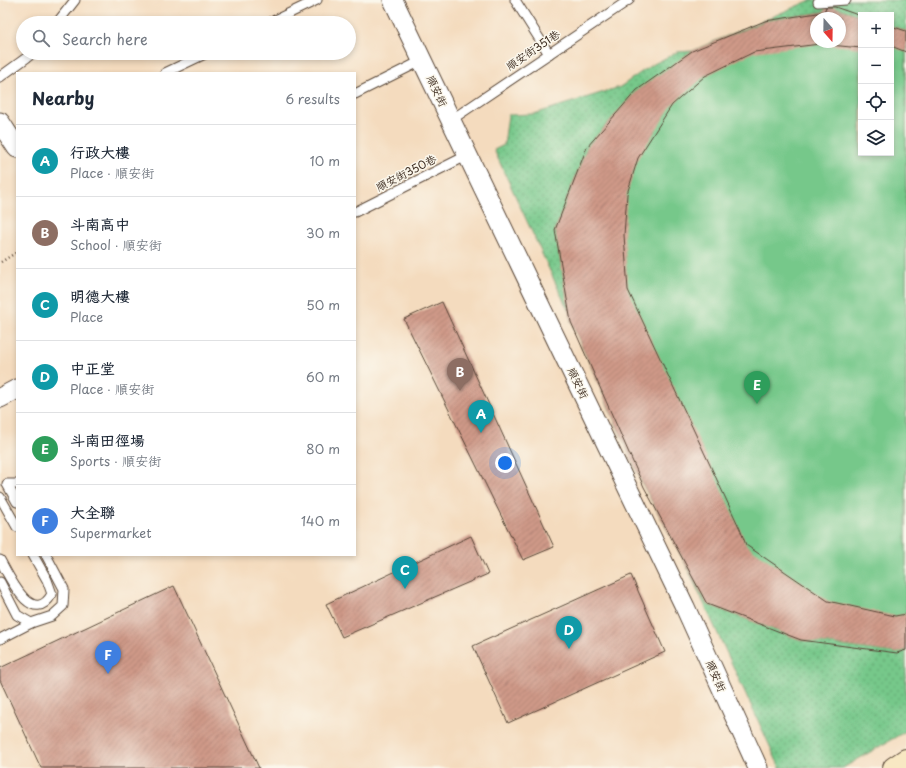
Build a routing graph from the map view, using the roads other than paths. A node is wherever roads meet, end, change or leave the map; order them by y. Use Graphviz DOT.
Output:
graph roads {
  1 [pos="75,0"];
  2 [pos="317,0"];
  3 [pos="393,0"];
  4 [pos="515,0"];
  5 [pos="629,0"];
  6 [pos="846,0"];
  7 [pos="818,2"];
  8 [pos="62,16"];
  9 [pos="284,16"];
  10 [pos="549,54"];
  11 [pos="23,60"];
  12 [pos="192,60"];
  13 [pos="423,60"];
  14 [pos="167,72"];
  15 [pos="0,77"];
  16 [pos="356,94"];
  17 [pos="451,120"];
  18 [pos="0,122"];
  19 [pos="16,146"];
  20 [pos="468,155"];
  21 [pos="356,211"];
  22 [pos="16,390"];
  23 [pos="0,398"];
  24 [pos="16,484"];
  25 [pos="0,497"];
  26 [pos="16,500"];
  27 [pos="16,525"];
  28 [pos="34,556"];
  29 [pos="47,556"];
  30 [pos="0,560"];
  31 [pos="0,582"];
  32 [pos="31,623"];
  33 [pos="0,639"];
  34 [pos="906,760"];
  35 [pos="758,768"];
  36 [pos="894,768"];
  1 -- 8 [label="lane"];
  2 -- 9 [label="lane"];
  3 -- 13 [label="street, 順安街"];
  4 -- 10 [label="lane"];
  5 -- 10 [label="lane, 順安街351巷"];
  6 -- 7 [label="lane"];
  10 -- 17 [label="lane, 順安街351巷"];
  11 -- 15 [label="lane"];
  12 -- 14 [label="lane"];
  13 -- 16 [label="lane"];
  13 -- 17 [label="street, 順安街"];
  17 -- 20 [label="street, 順安街"];
  18 -- 19 [label="street"];
  20 -- 21 [label="lane, 順安街350巷"];
  20 -- 35 [label="street, 順安街"];
  22 -- 23 [label="street"];
  24 -- 26 [label="lane"];
  25 -- 27 [label="lane"];
  28 -- 30 [label="lane"];
  29 -- 32 [label="lane"];
  31 -- 32 [label="lane"];
  32 -- 33 [label="lane"];
  34 -- 36 [label="street"];
}
